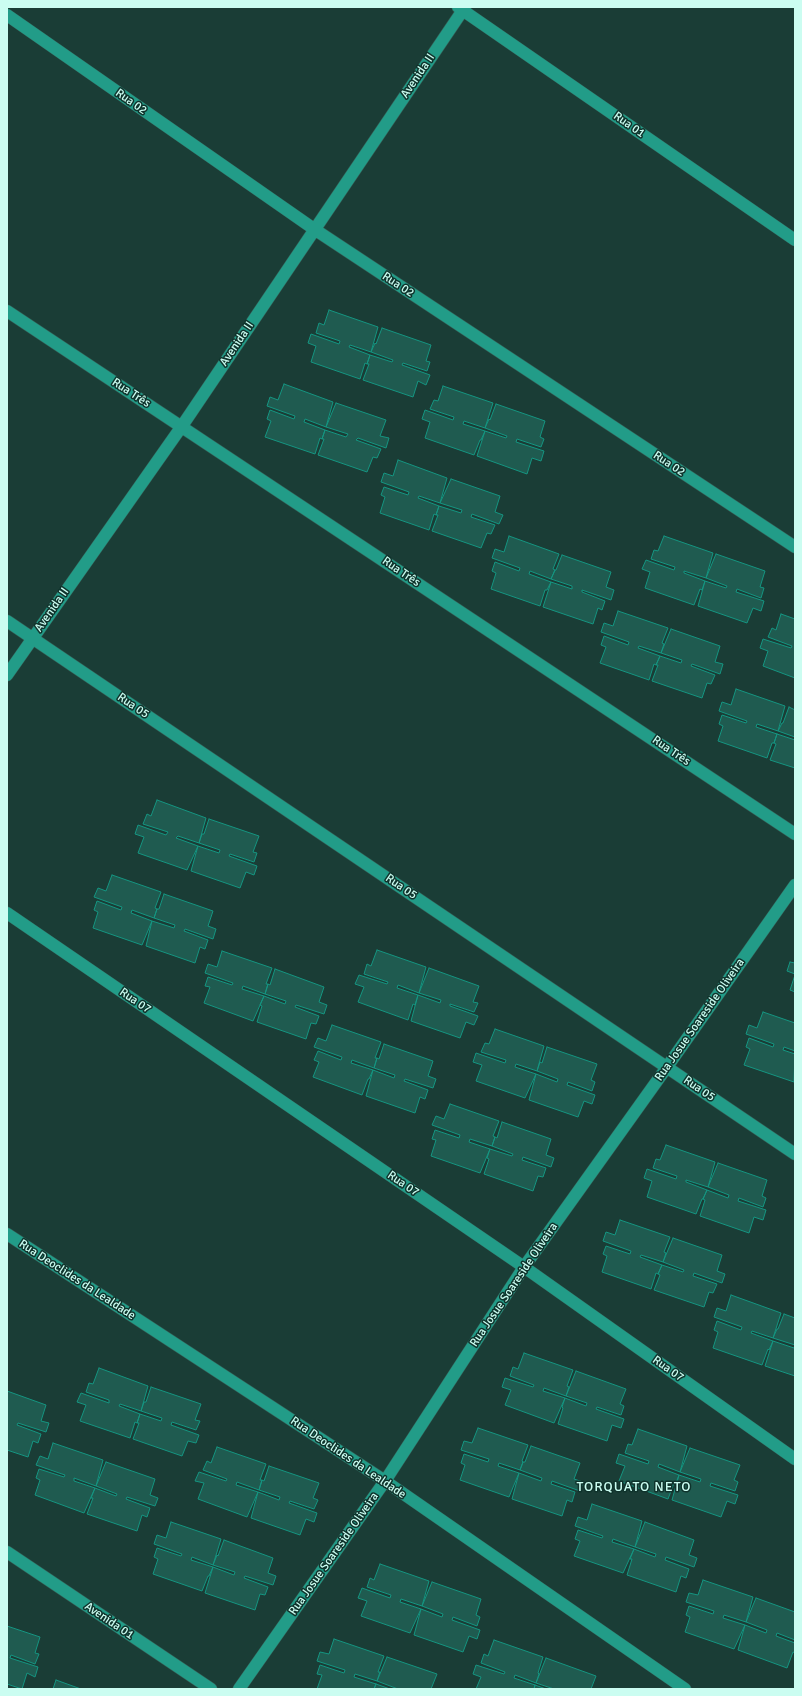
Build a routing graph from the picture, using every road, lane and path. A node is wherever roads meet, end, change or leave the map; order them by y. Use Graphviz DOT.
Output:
graph roads {
  1 [pos="462,8"];
  2 [pos="7,15"];
  3 [pos="314,229"];
  4 [pos="795,240"];
  5 [pos="7,311"];
  6 [pos="182,426"];
  7 [pos="795,547"];
  8 [pos="7,621"];
  9 [pos="32,638"];
  10 [pos="7,676"];
  11 [pos="795,834"];
  12 [pos="795,885"];
  13 [pos="7,913"];
  14 [pos="667,1067"];
  15 [pos="795,1154"];
  16 [pos="7,1234"];
  17 [pos="524,1267"];
  18 [pos="795,1459"];
  19 [pos="385,1481"];
  20 [pos="7,1552"];
  21 [pos="211,1689"];
  22 [pos="239,1689"];
  23 [pos="684,1689"];
  1 -- 3 [label="street, Avenida II"];
  1 -- 4 [label="street, Rua 01"];
  2 -- 3 [label="street, Rua 02"];
  3 -- 6 [label="street, Avenida II"];
  3 -- 7 [label="street, Rua 02"];
  5 -- 6 [label="street, Rua Três"];
  6 -- 9 [label="street, Avenida II"];
  6 -- 11 [label="street, Rua Três"];
  8 -- 9 [label="street, Rua 05"];
  9 -- 10 [label="street, Avenida II"];
  9 -- 14 [label="street, Rua 05"];
  12 -- 14 [label="street, Rua Josue Soareside Oliveira"];
  13 -- 17 [label="street, Rua 07"];
  14 -- 15 [label="street, Rua 05"];
  14 -- 17 [label="street, Rua Josue Soareside Oliveira"];
  16 -- 19 [label="street, Rua Deoclides da Lealdade"];
  17 -- 18 [label="street, Rua 07"];
  17 -- 19 [label="street, Rua Josue Soareside Oliveira"];
  19 -- 22 [label="street, Rua Josue Soareside Oliveira"];
  19 -- 23 [label="street, Rua Deoclides da Lealdade"];
  20 -- 21 [label="street, Avenida 01"];
}
